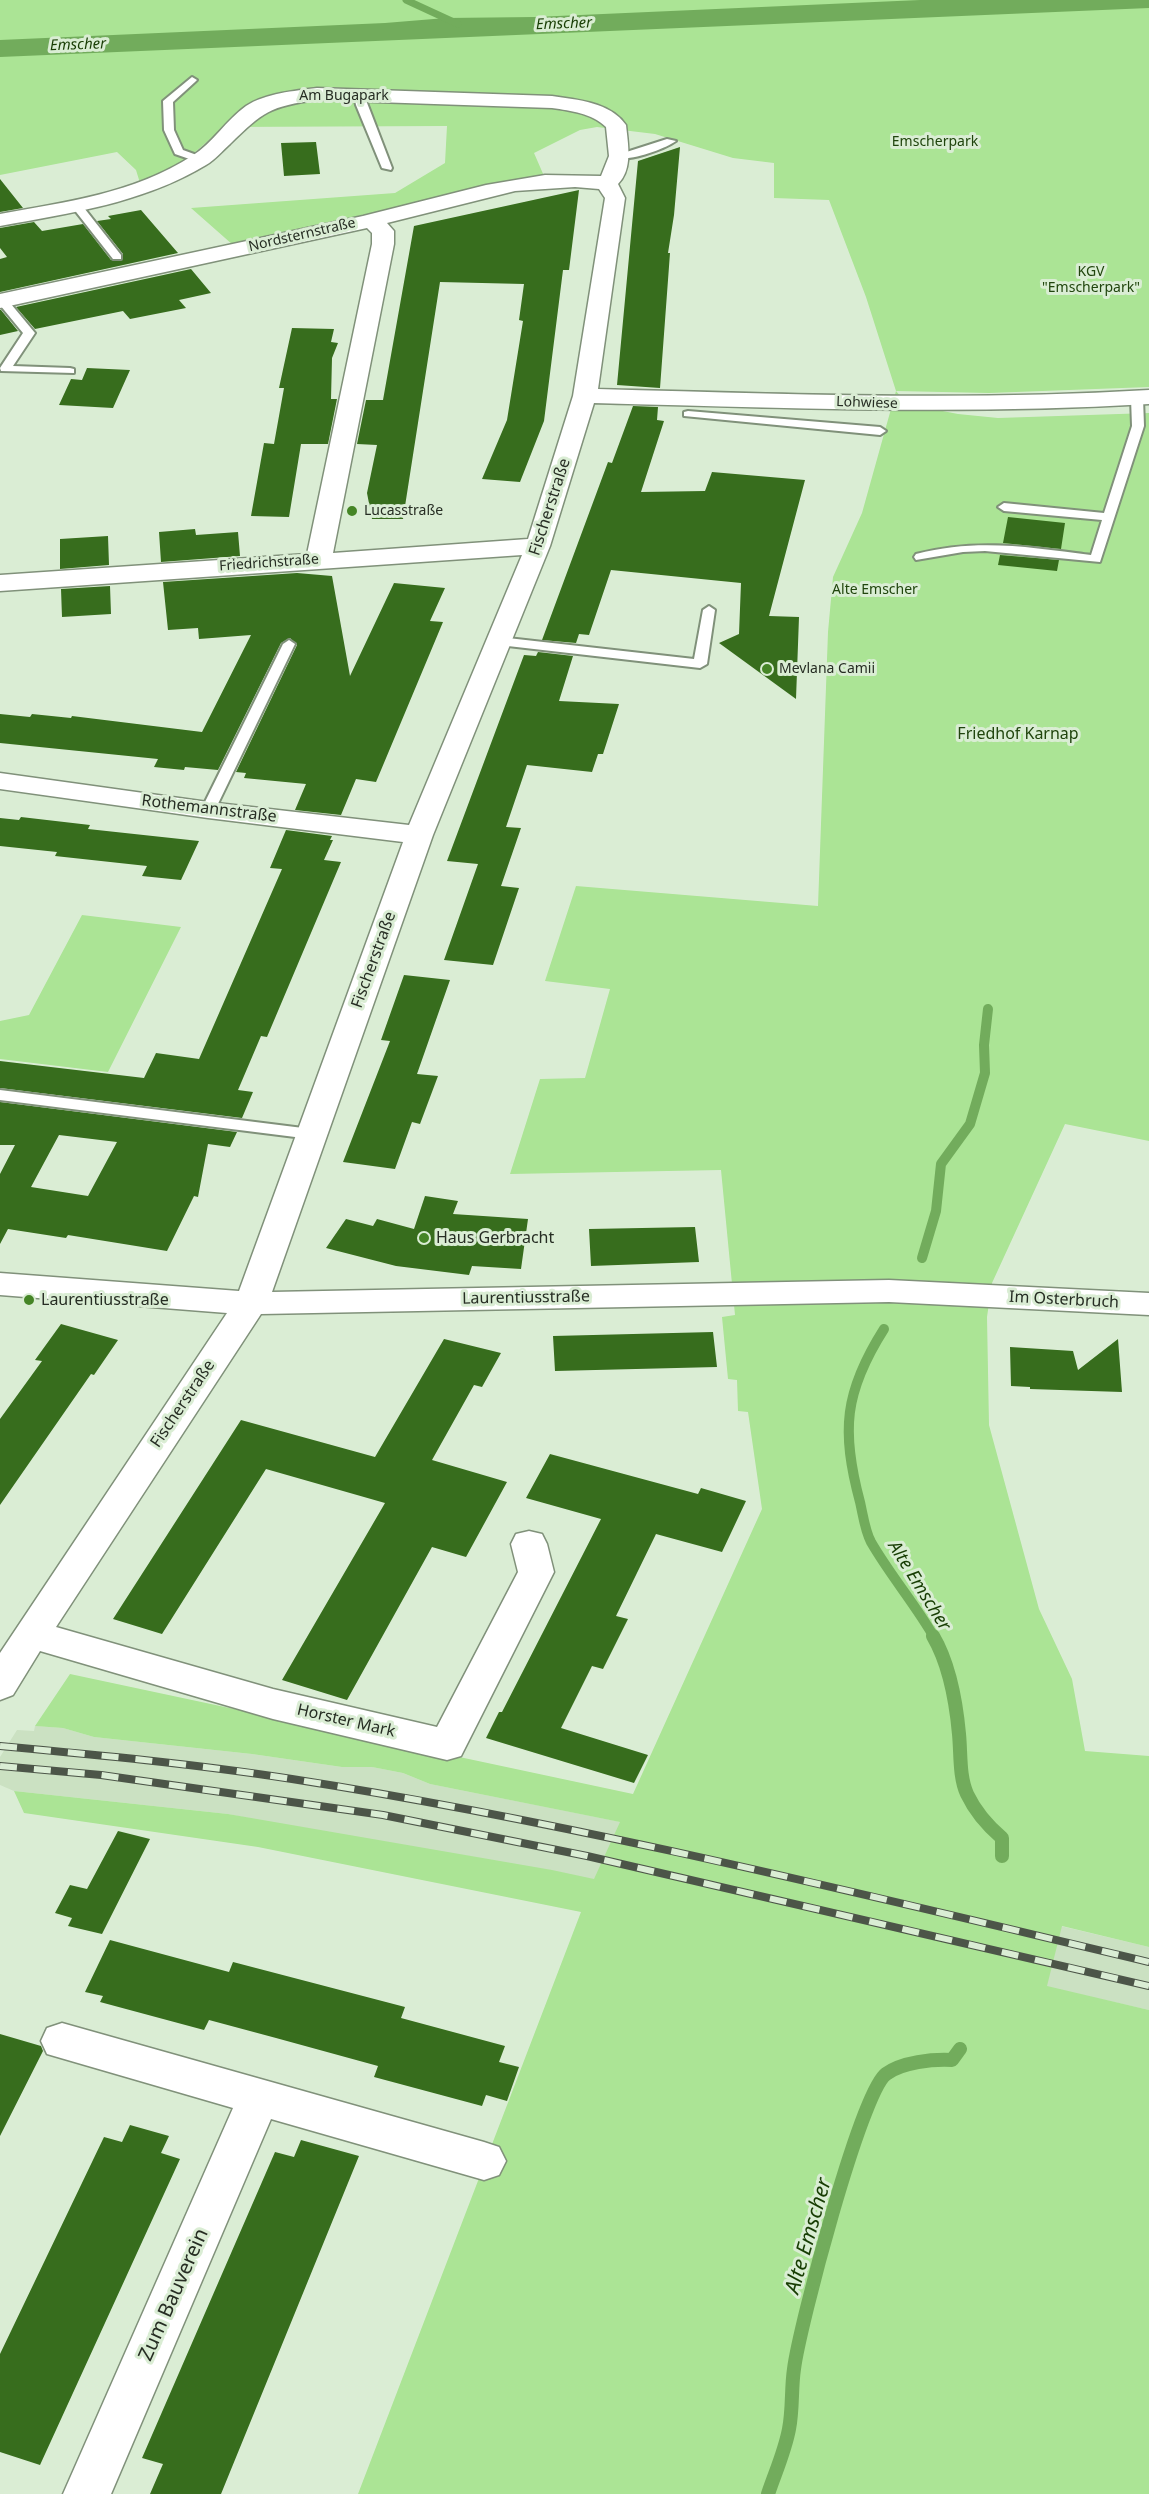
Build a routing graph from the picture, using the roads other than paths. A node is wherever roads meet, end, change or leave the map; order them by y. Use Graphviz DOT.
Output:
graph roads {
  1 [pos="192,80"];
  2 [pos="359,95"];
  3 [pos="670,141"];
  4 [pos="620,156"];
  5 [pos="201,160"];
  6 [pos="387,168"];
  7 [pos="605,183"];
  8 [pos="77,206"];
  9 [pos="0,220"];
  10 [pos="371,220"];
  11 [pos="117,257"];
  12 [pos="1,301"];
  13 [pos="70,371"];
  14 [pos="585,396"];
  15 [pos="1143,398"];
  16 [pos="688,414"];
  17 [pos="880,431"];
  18 [pos="1004,507"];
  19 [pos="1109,517"];
  20 [pos="538,546"];
  21 [pos="920,557"];
  22 [pos="319,560"];
  23 [pos="0,583"];
  24 [pos="710,610"];
  25 [pos="499,641"];
  26 [pos="289,644"];
  27 [pos="0,781"];
  28 [pos="208,810"];
  29 [pos="419,835"];
  30 [pos="0,1095"];
  31 [pos="311,1134"];
  32 [pos="0,1284"];
  33 [pos="980,1295"];
  34 [pos="250,1303"];
  35 [pos="1149,1304"];
  36 [pos="529,1544"];
  37 [pos="31,1634"];
  38 [pos="0,1684"];
  39 [pos="62,2042"];
  40 [pos="260,2096"];
  41 [pos="484,2161"];
  42 [pos="87,2494"];
  1 -- 5 [label="lane"];
  2 -- 4 [label="street, Am Bugapark"];
  2 -- 5 [label="street, Am Bugapark"];
  2 -- 6 [label="lane"];
  3 -- 4 [label="lane"];
  4 -- 7 [label="street"];
  5 -- 8 [label="street, Am Bugapark"];
  7 -- 10 [label="street, Nordsternstraße"];
  7 -- 14 [label="street, Fischerstraße"];
  8 -- 9 [label="street, Am Bugapark"];
  8 -- 11 [label="lane"];
  10 -- 12 [label="street, Nordsternstraße"];
  10 -- 22 [label="street"];
  12 -- 13 [label="lane"];
  14 -- 15 [label="street, Lohwiese"];
  14 -- 20 [label="street, Fischerstraße"];
  15 -- 19 [label="lane"];
  16 -- 17 [label="lane"];
  18 -- 19 [label="lane"];
  19 -- 21 [label="lane"];
  20 -- 22 [label="street, Friedrichstraße"];
  20 -- 25 [label="street, Fischerstraße"];
  22 -- 23 [label="street, Friedrichstraße"];
  24 -- 25 [label="lane"];
  25 -- 29 [label="street, Fischerstraße"];
  26 -- 28 [label="lane"];
  27 -- 28 [label="street, Rothemannstraße"];
  28 -- 29 [label="street, Rothemannstraße"];
  29 -- 31 [label="street, Fischerstraße"];
  30 -- 31 [label="lane"];
  31 -- 34 [label="street, Fischerstraße"];
  32 -- 34 [label="street, Laurentiusstraße"];
  33 -- 34 [label="street, Laurentiusstraße"];
  33 -- 35 [label="street, Im Osterbruch"];
  34 -- 37 [label="street, Fischerstraße"];
  36 -- 37 [label="street, Horster Mark"];
  37 -- 38 [label="street, Fischerstraße"];
  39 -- 40 [label="street"];
  40 -- 41 [label="street"];
  40 -- 42 [label="street, Zum Bauverein"];
}
